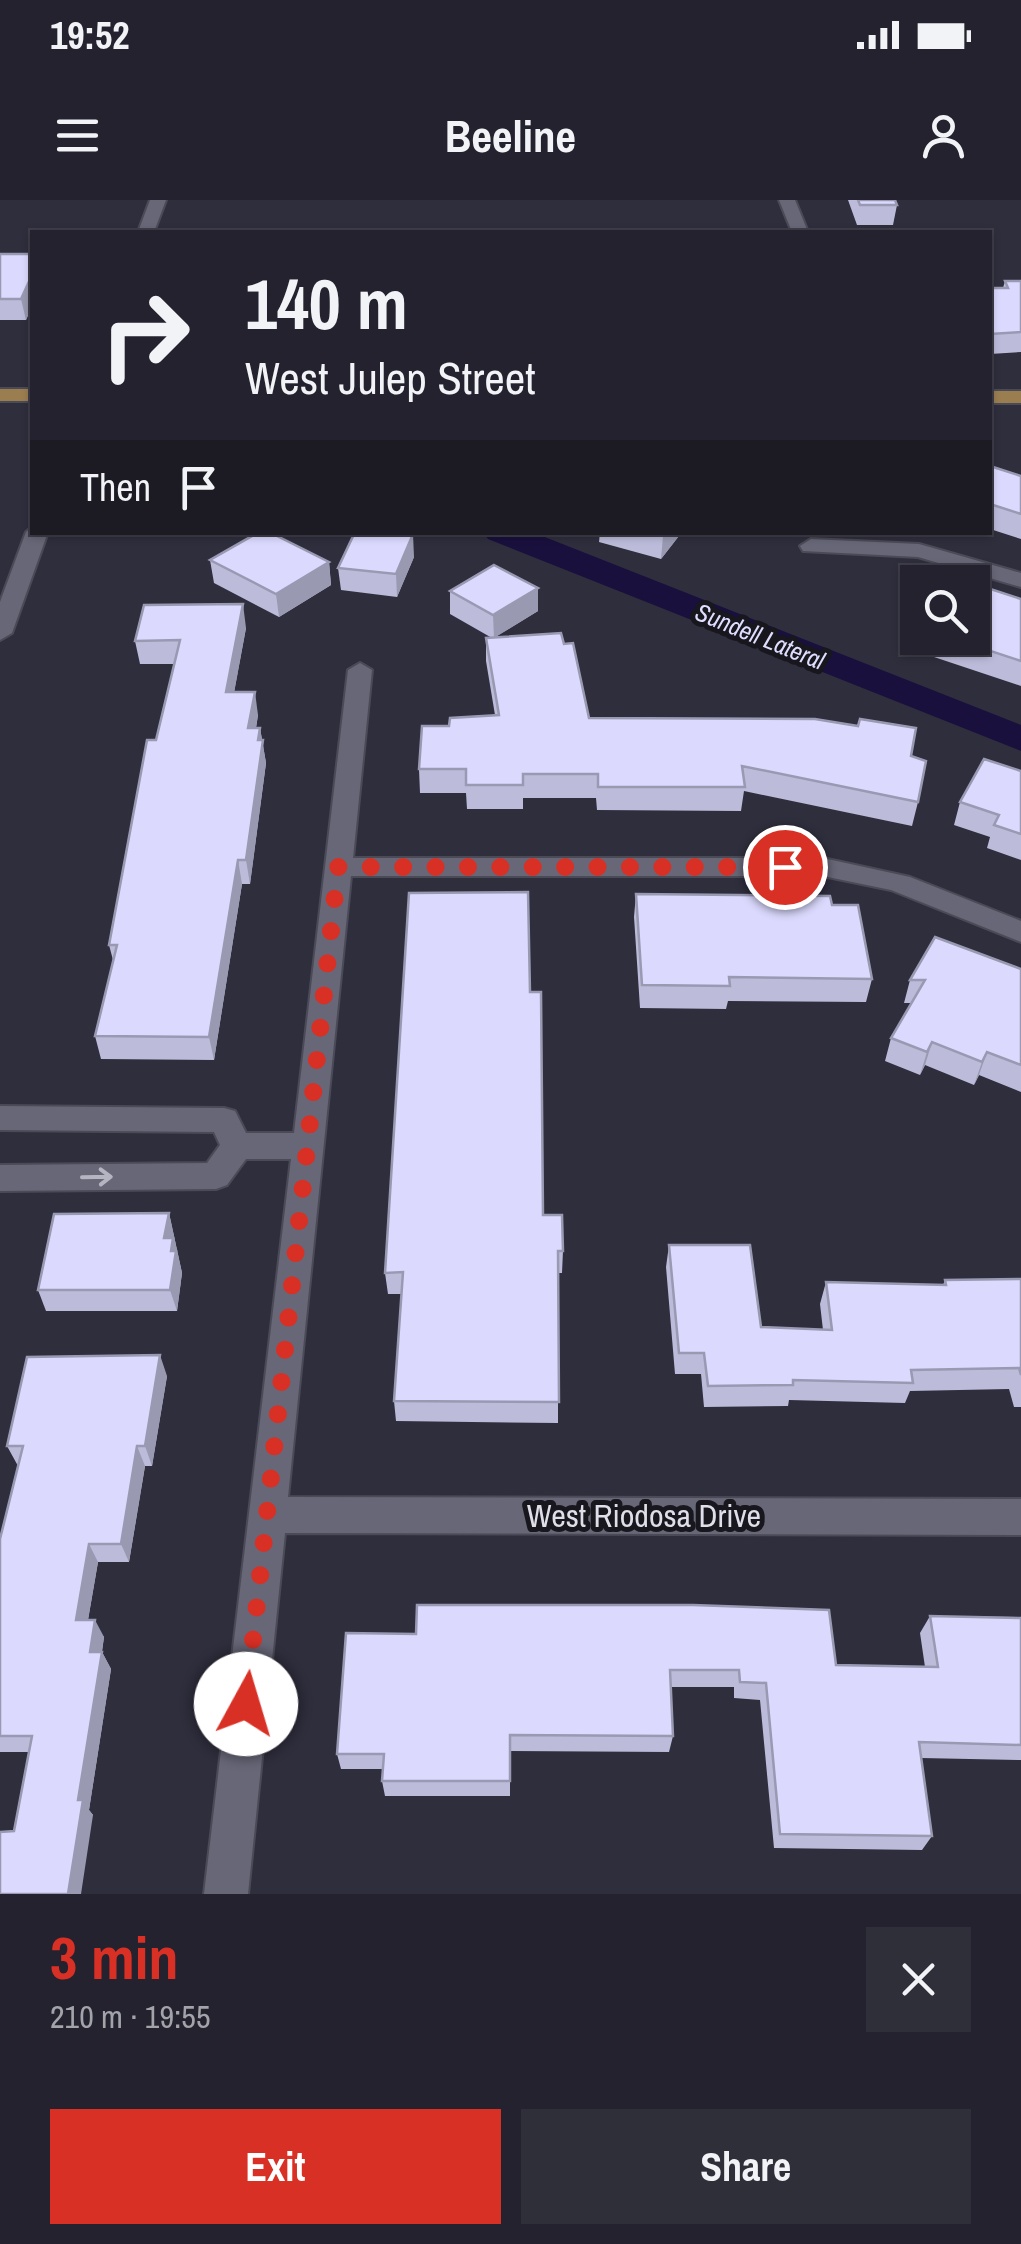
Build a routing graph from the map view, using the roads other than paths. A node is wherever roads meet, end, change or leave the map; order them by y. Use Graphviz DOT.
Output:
graph roads {
  1 [pos="158,200"];
  2 [pos="787,200"];
  3 [pos="147,230"];
  4 [pos="799,230"];
  5 [pos="0,395"];
  6 [pos="30,395"];
  7 [pos="992,397"];
  8 [pos="1021,397"];
  9 [pos="36,535"];
  10 [pos="811,546"];
  11 [pos="1021,580"];
  12 [pos="0,633"];
  13 [pos="360,670"];
  14 [pos="338,867"];
  15 [pos="1021,932"];
  16 [pos="0,1118"];
  17 [pos="237,1146"];
  18 [pos="308,1146"];
  19 [pos="0,1178"];
  20 [pos="267,1515"];
  21 [pos="1021,1516"];
  22 [pos="226,1894"];
  1 -- 3 [label="street"];
  2 -- 4 [label="street"];
  5 -- 6 [label="main road"];
  7 -- 8 [label="main road"];
  9 -- 12 [label="street"];
  10 -- 11 [label="street"];
  13 -- 14 [label="street"];
  14 -- 15 [label="street"];
  14 -- 18 [label="street"];
  16 -- 17 [label="street"];
  17 -- 18 [label="street"];
  19 -- 17 [label="street, one-way"];
  18 -- 20 [label="street"];
  20 -- 21 [label="street, West Riodosa Drive"];
  20 -- 22 [label="street"];
}
